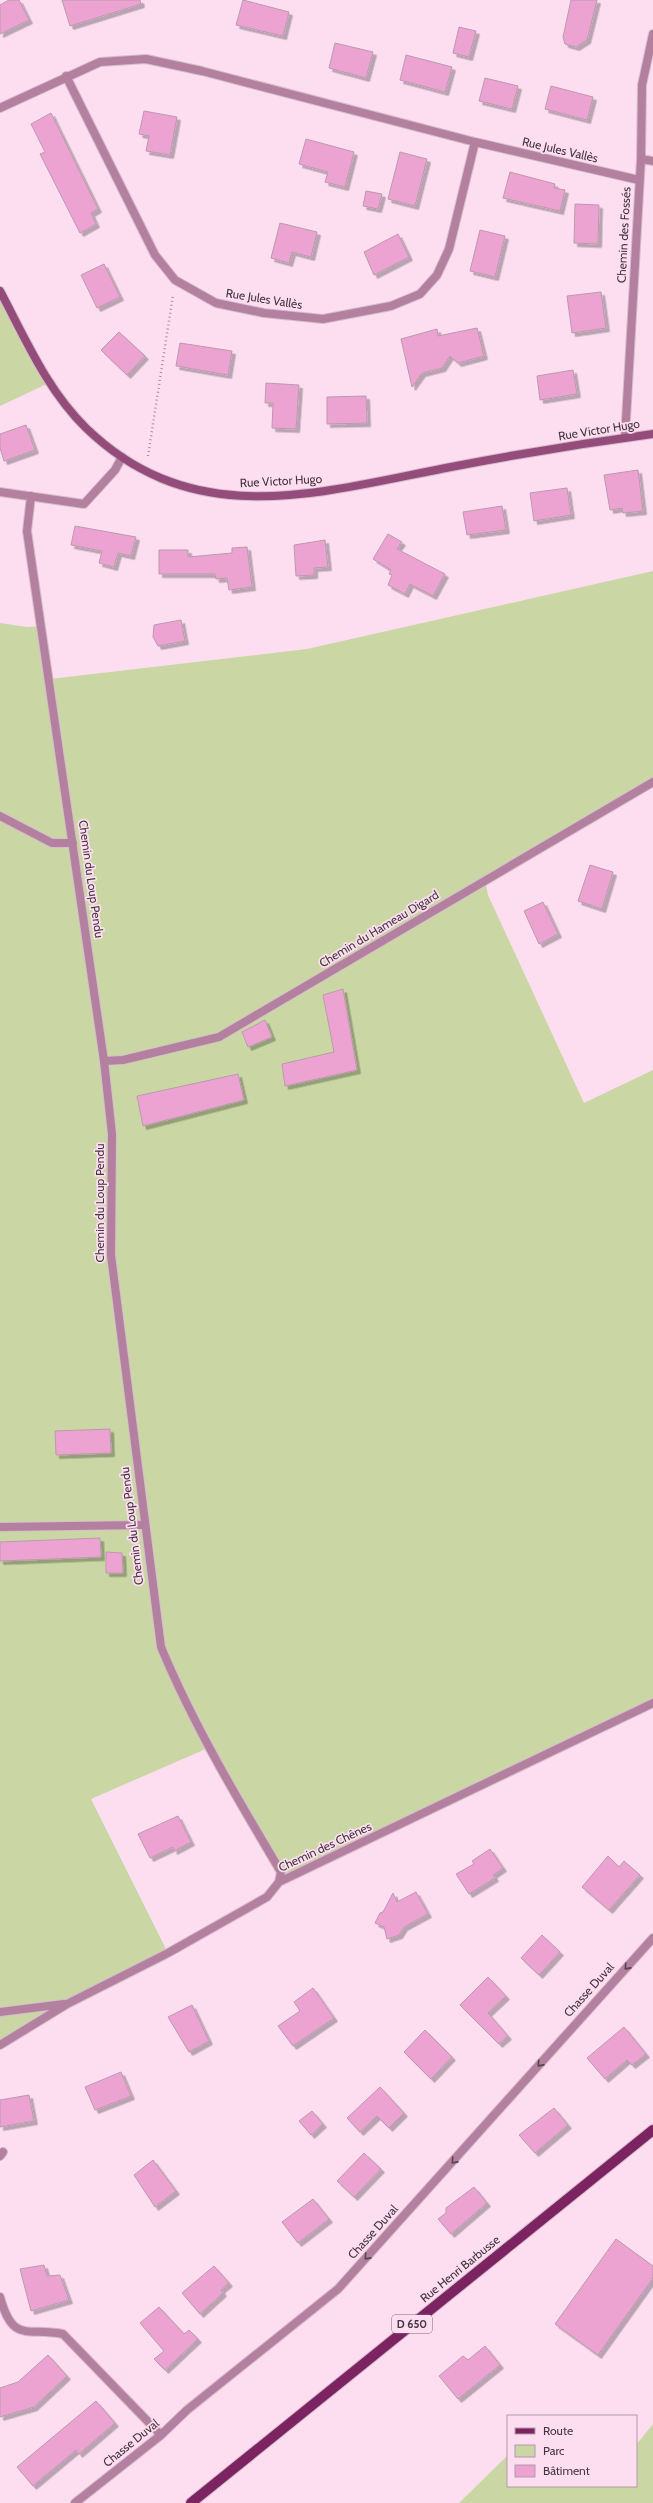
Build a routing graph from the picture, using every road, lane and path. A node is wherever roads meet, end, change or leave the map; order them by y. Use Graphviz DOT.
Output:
graph roads {
  1 [pos="653,34"];
  2 [pos="66,76"];
  3 [pos="0,108"];
  4 [pos="475,142"];
  5 [pos="640,159"];
  6 [pos="653,161"];
  7 [pos="639,180"];
  8 [pos="175,280"];
  9 [pos="0,291"];
  10 [pos="653,434"];
  11 [pos="625,437"];
  12 [pos="122,457"];
  13 [pos="146,472"];
  14 [pos="0,492"];
  15 [pos="31,496"];
  16 [pos="653,782"];
  17 [pos="0,816"];
  18 [pos="73,843"];
  19 [pos="104,1061"];
  20 [pos="144,1524"];
  21 [pos="0,1527"];
  22 [pos="653,1703"];
  23 [pos="279,1882"];
  24 [pos="653,1938"];
  25 [pos="67,2004"];
  26 [pos="0,2012"];
  27 [pos="0,2045"];
  28 [pos="653,2130"];
  29 [pos="0,2297"];
  30 [pos="161,2435"];
  31 [pos="75,2503"];
  32 [pos="190,2503"];
  1 -- 5 [label="street, Chemin des Fossés"];
  2 -- 3 [label="street, Rue Jules Vallès"];
  2 -- 4 [label="street, Rue Jules Vallès"];
  2 -- 8 [label="street, Rue Jules Vallès"];
  4 -- 7 [label="street, Rue Jules Vallès"];
  4 -- 8 [label="street, Rue Jules Vallès"];
  5 -- 6 [label="street"];
  5 -- 7 [label="street, Chemin des Fossés"];
  7 -- 11 [label="street, Chemin des Fossés"];
  8 -- 13 [label="path"];
  9 -- 12 [label="main road, Rue Victor Hugo"];
  10 -- 11 [label="main road, Rue Victor Hugo"];
  11 -- 13 [label="main road, Rue Victor Hugo"];
  12 -- 13 [label="main road, Rue Victor Hugo"];
  12 -- 15 [label="street"];
  14 -- 15 [label="street"];
  15 -- 18 [label="street, Chemin du Loup Pendu"];
  16 -- 19 [label="street, Chemin du Hameau Digard"];
  17 -- 18 [label="street"];
  18 -- 19 [label="street, Chemin du Loup Pendu"];
  19 -- 20 [label="street, Chemin du Loup Pendu"];
  20 -- 21 [label="street"];
  20 -- 23 [label="street, Chemin du Loup Pendu"];
  22 -- 23 [label="street, Chemin des Chênes"];
  23 -- 25 [label="street, Chemin des Chênes"];
  24 -- 30 [label="street, Chasse Duval, one-way"];
  25 -- 26 [label="street"];
  25 -- 27 [label="street, Chemin des Chênes"];
  28 -- 32 [label="main road, Rue Henri Barbusse / D 650"];
  29 -- 30 [label="street"];
  30 -- 31 [label="street, Chasse Duval"];
}
